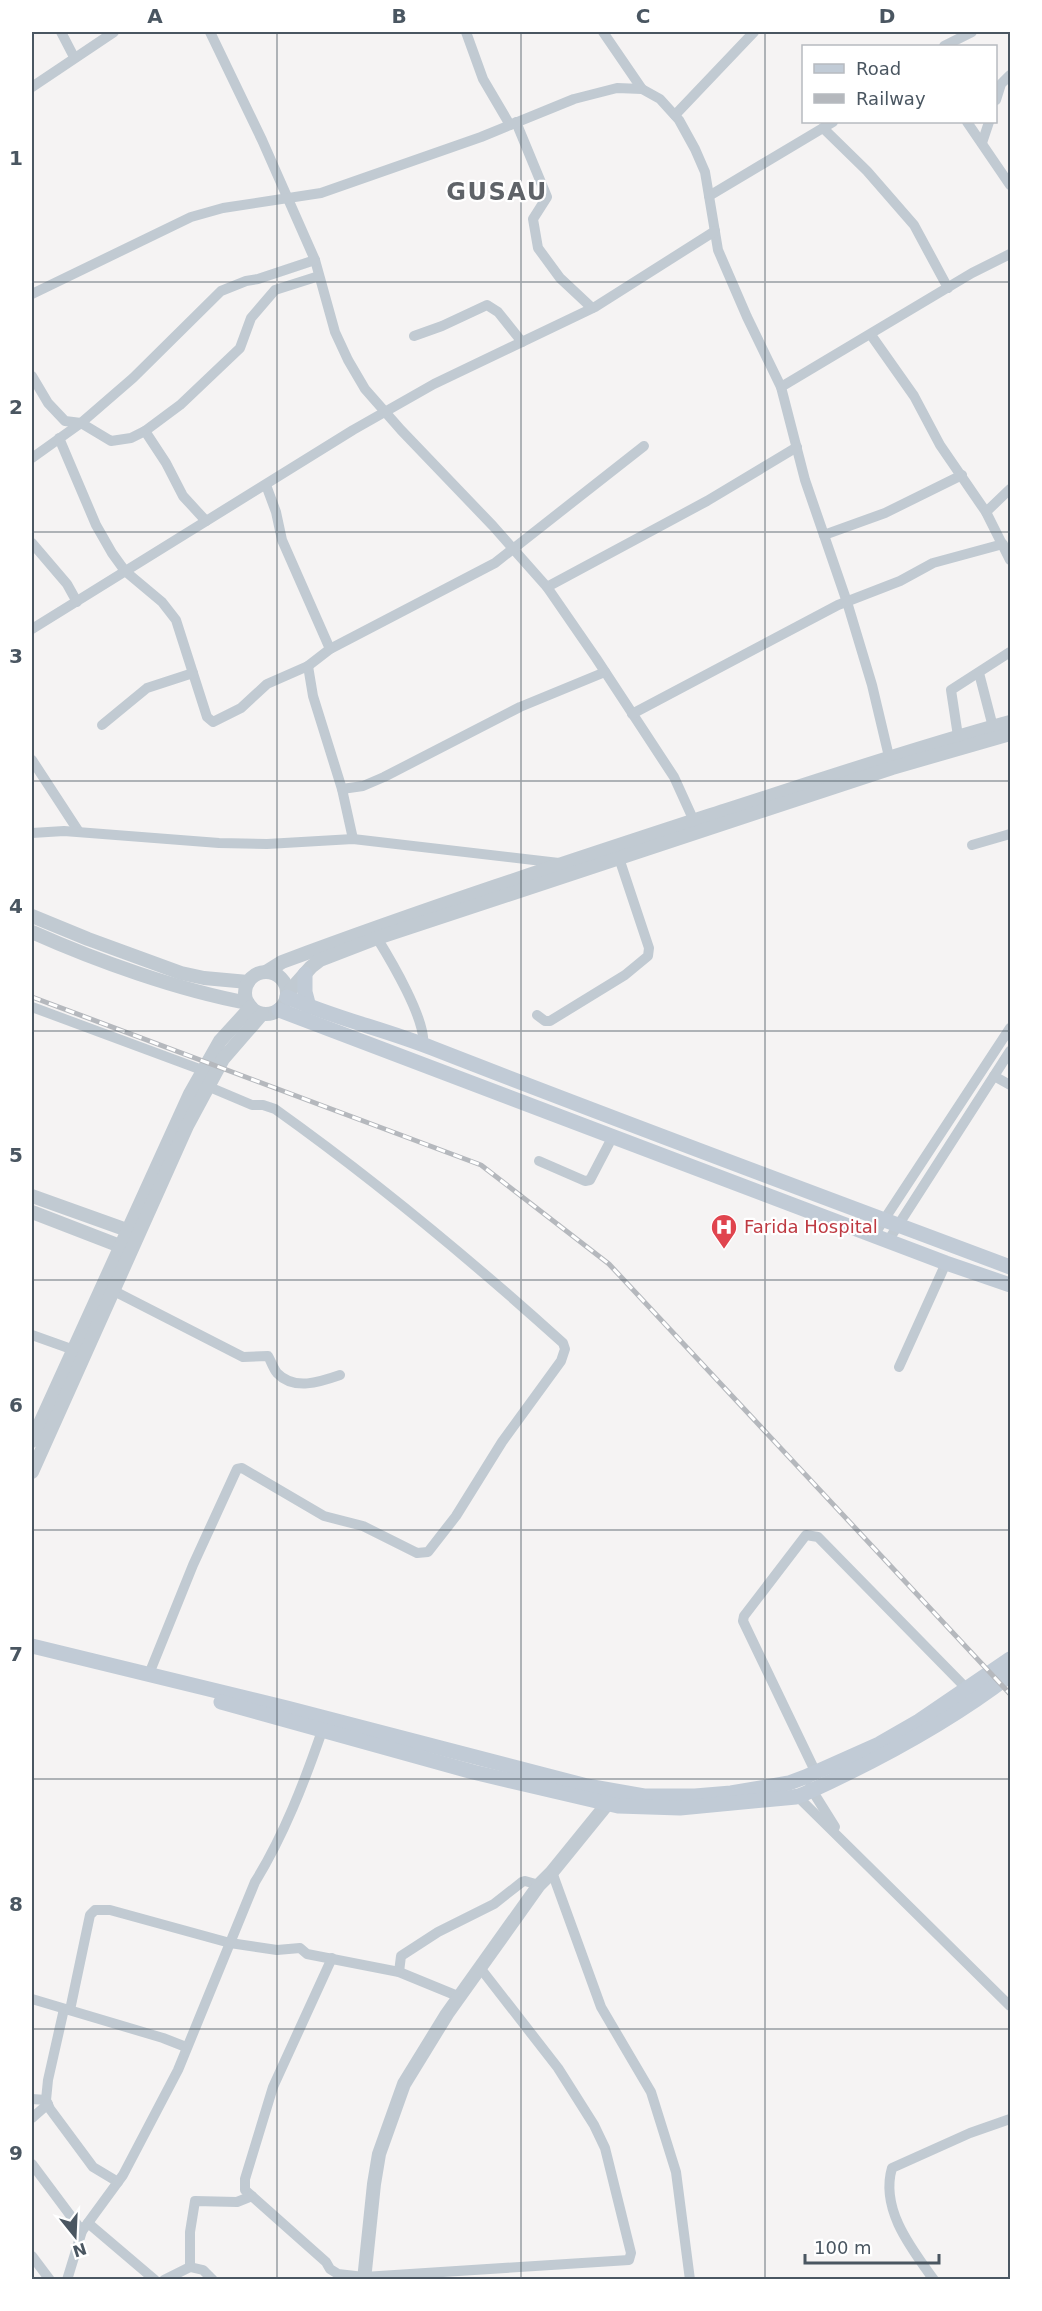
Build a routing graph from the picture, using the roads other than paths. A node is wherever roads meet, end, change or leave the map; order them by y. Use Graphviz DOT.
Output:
graph roads {
  1 [pos="62,32"];
  2 [pos="114,32"];
  3 [pos="210,32"];
  4 [pos="466,32"];
  5 [pos="603,32"];
  6 [pos="754,32"];
  7 [pos="972,32"];
  8 [pos="946,45"];
  9 [pos="74,57"];
  10 [pos="1011,75"];
  11 [pos="32,87"];
  12 [pos="642,89"];
  13 [pos="997,97"];
  14 [pos="675,115"];
  15 [pos="968,123"];
  16 [pos="989,123"];
  17 [pos="513,124"];
  18 [pos="828,125"];
  19 [pos="982,143"];
  20 [pos="1011,185"];
  21 [pos="709,196"];
  22 [pos="288,199"];
  23 [pos="715,231"];
  24 [pos="1011,254"];
  25 [pos="315,260"];
  26 [pos="319,276"];
  27 [pos="948,288"];
  28 [pos="32,294"];
  29 [pos="592,308"];
  30 [pos="871,335"];
  31 [pos="414,336"];
  32 [pos="522,342"];
  33 [pos="32,376"];
  34 [pos="782,387"];
  35 [pos="385,412"];
  36 [pos="81,423"];
  37 [pos="145,431"];
  38 [pos="60,438"];
  39 [pos="644,446"];
  40 [pos="797,447"];
  41 [pos="32,458"];
  42 [pos="962,475"];
  43 [pos="267,485"];
  44 [pos="1011,489"];
  45 [pos="986,512"];
  46 [pos="206,521"];
  47 [pos="824,536"];
  48 [pos="32,543"];
  49 [pos="1003,544"];
  50 [pos="513,549"];
  51 [pos="1011,560"];
  52 [pos="125,571"];
  53 [pos="547,587"];
  54 [pos="77,602"];
  55 [pos="847,602"];
  56 [pos="32,629"];
  57 [pos="330,650"];
  58 [pos="1011,652"];
  59 [pos="308,666"];
  60 [pos="605,672"];
  61 [pos="193,673"];
  62 [pos="979,673"];
  63 [pos="632,714"];
  64 [pos="102,725"];
  65 [pos="993,727"];
  66 [pos="1010,732"];
  67 [pos="958,736"];
  68 [pos="32,762"];
  69 [pos="891,762"];
  70 [pos="342,789"];
  71 [pos="694,821"];
  72 [pos="79,832"];
  73 [pos="32,833"];
  74 [pos="1011,834"];
  75 [pos="353,839"];
  76 [pos="972,845"];
  77 [pos="619,858"];
  78 [pos="562,864"];
  79 [pos="32,916"];
  80 [pos="32,932"];
  81 [pos="376,938"];
  82 [pos="266,972"];
  83 [pos="305,974"];
  84 [pos="248,982"];
  85 [pos="284,1000"];
  86 [pos="32,1007"];
  87 [pos="309,1007"];
  88 [pos="254,1008"];
  89 [pos="537,1015"];
  90 [pos="1011,1028"];
  91 [pos="423,1045"];
  92 [pos="1011,1051"];
  93 [pos="202,1070"];
  94 [pos="994,1076"];
  95 [pos="1011,1085"];
  96 [pos="207,1086"];
  97 [pos="613,1136"];
  98 [pos="539,1161"];
  99 [pos="32,1196"];
  100 [pos="32,1212"];
  101 [pos="890,1222"];
  102 [pos="128,1230"];
  103 [pos="874,1235"];
  104 [pos="888,1241"];
  105 [pos="120,1246"];
  106 [pos="946,1263"];
  107 [pos="1011,1267"];
  108 [pos="1011,1285"];
  109 [pos="114,1291"];
  110 [pos="32,1335"];
  111 [pos="74,1350"];
  112 [pos="899,1367"];
  113 [pos="340,1375"];
  114 [pos="32,1441"];
  115 [pos="32,1472"];
  116 [pos="32,1646"];
  117 [pos="32,1656"];
  118 [pos="1011,1659"];
  119 [pos="149,1674"];
  120 [pos="1011,1675"];
  121 [pos="968,1690"];
  122 [pos="322,1731"];
  123 [pos="476,1765"];
  124 [pos="811,1780"];
  125 [pos="793,1790"];
  126 [pos="608,1803"];
  127 [pos="843,1840"];
  128 [pos="552,1872"];
  129 [pos="539,1885"];
  130 [pos="230,1942"];
  131 [pos="332,1958"];
  132 [pos="481,1969"];
  133 [pos="399,1972"];
  134 [pos="460,1997"];
  135 [pos="32,1999"];
  136 [pos="1011,2006"];
  137 [pos="67,2010"];
  138 [pos="186,2047"];
  139 [pos="32,2099"];
  140 [pos="47,2102"];
  141 [pos="32,2118"];
  142 [pos="1011,2120"];
  143 [pos="32,2164"];
  144 [pos="118,2182"];
  145 [pos="252,2196"];
  146 [pos="85,2227"];
  147 [pos="32,2256"];
  148 [pos="190,2267"];
  149 [pos="364,2278"];
  150 [pos="50,2280"];
  151 [pos="67,2280"];
  152 [pos="155,2280"];
  153 [pos="164,2280"];
  154 [pos="213,2280"];
  155 [pos="690,2280"];
  156 [pos="934,2280"];
  1 -- 9 [label="street"];
  2 -- 9 [label="street"];
  3 -- 22 [label="street"];
  4 -- 17 [label="street"];
  5 -- 12 [label="street"];
  6 -- 14 [label="street"];
  7 -- 8 [label="street"];
  9 -- 11 [label="street"];
  10 -- 13 [label="street"];
  12 -- 14 [label="street"];
  12 -- 17 [label="street"];
  14 -- 21 [label="street"];
  15 -- 19 [label="street"];
  16 -- 19 [label="street"];
  17 -- 22 [label="street"];
  17 -- 29 [label="street"];
  18 -- 21 [label="street"];
  18 -- 27 [label="street"];
  19 -- 20 [label="street"];
  21 -- 23 [label="street"];
  22 -- 25 [label="street"];
  22 -- 28 [label="street"];
  23 -- 29 [label="street"];
  23 -- 34 [label="street"];
  24 -- 27 [label="street"];
  25 -- 26 [label="street"];
  25 -- 36 [label="street"];
  26 -- 35 [label="street"];
  26 -- 37 [label="street"];
  27 -- 30 [label="street"];
  29 -- 32 [label="street"];
  30 -- 34 [label="street"];
  30 -- 42 [label="street"];
  31 -- 32 [label="street"];
  32 -- 35 [label="street"];
  33 -- 36 [label="street"];
  34 -- 40 [label="street"];
  35 -- 43 [label="street"];
  35 -- 50 [label="street"];
  36 -- 37 [label="street"];
  36 -- 38 [label="street"];
  37 -- 46 [label="street"];
  38 -- 41 [label="street"];
  38 -- 52 [label="street"];
  39 -- 50 [label="street"];
  40 -- 47 [label="street"];
  40 -- 53 [label="street"];
  42 -- 45 [label="street"];
  42 -- 47 [label="street"];
  43 -- 46 [label="street"];
  43 -- 57 [label="street"];
  44 -- 45 [label="street"];
  45 -- 49 [label="street"];
  46 -- 52 [label="street"];
  47 -- 55 [label="street"];
  48 -- 54 [label="street"];
  49 -- 51 [label="street"];
  49 -- 55 [label="street"];
  50 -- 53 [label="street"];
  50 -- 57 [label="street"];
  52 -- 54 [label="street"];
  52 -- 61 [label="street"];
  53 -- 60 [label="street"];
  54 -- 56 [label="street"];
  55 -- 63 [label="street"];
  55 -- 69 [label="street"];
  57 -- 59 [label="street"];
  58 -- 62 [label="street"];
  59 -- 61 [label="street"];
  59 -- 70 [label="street"];
  60 -- 63 [label="street"];
  60 -- 70 [label="street"];
  61 -- 64 [label="street"];
  62 -- 65 [label="street"];
  62 -- 67 [label="street"];
  63 -- 71 [label="street"];
  65 -- 66 [label="street"];
  65 -- 67 [label="street"];
  66 -- 69 [label="street"];
  67 -- 69 [label="street"];
  68 -- 72 [label="street"];
  69 -- 71 [label="street"];
  69 -- 77 [label="street"];
  70 -- 75 [label="street"];
  71 -- 78 [label="street"];
  72 -- 73 [label="street"];
  72 -- 75 [label="street"];
  74 -- 76 [label="street"];
  75 -- 78 [label="street"];
  77 -- 81 [label="street"];
  77 -- 89 [label="street"];
  78 -- 82 [label="street"];
  79 -- 84 [label="street"];
  80 -- 88 [label="street"];
  81 -- 83 [label="street"];
  81 -- 91 [label="street"];
  82 -- 84 [label="street"];
  82 -- 85 [label="street"];
  83 -- 85 [label="street"];
  83 -- 87 [label="main road"];
  84 -- 88 [label="street"];
  85 -- 87 [label="main road"];
  85 -- 88 [label="street"];
  85 -- 97 [label="main road"];
  86 -- 93 [label="street"];
  87 -- 91 [label="main road"];
  88 -- 93 [label="street"];
  88 -- 96 [label="street"];
  90 -- 101 [label="street"];
  91 -- 101 [label="main road"];
  92 -- 94 [label="street"];
  93 -- 102 [label="street"];
  94 -- 95 [label="street"];
  94 -- 101 [label="street"];
  96 -- 109 [label="street"];
  96 -- 119 [label="street"];
  97 -- 98 [label="street"];
  97 -- 103 [label="main road"];
  99 -- 102 [label="street"];
  100 -- 105 [label="street"];
  101 -- 103 [label="street"];
  101 -- 104 [label="street"];
  101 -- 107 [label="main road"];
  102 -- 105 [label="street"];
  103 -- 104 [label="main road"];
  104 -- 106 [label="main road"];
  105 -- 111 [label="street"];
  106 -- 108 [label="main road"];
  106 -- 112 [label="street"];
  109 -- 113 [label="street"];
  109 -- 115 [label="street"];
  110 -- 111 [label="street"];
  111 -- 114 [label="street"];
  116 -- 119 [label="main road"];
  117 -- 122 [label="main road"];
  118 -- 121 [label="main road"];
  119 -- 123 [label="main road"];
  120 -- 124 [label="main road"];
  121 -- 124 [label="main road"];
  121 -- 124 [label="street"];
  122 -- 123 [label="main road"];
  122 -- 130 [label="street"];
  123 -- 125 [label="main road"];
  123 -- 126 [label="main road"];
  124 -- 125 [label="main road"];
  124 -- 127 [label="street"];
  125 -- 126 [label="main road"];
  125 -- 127 [label="street"];
  126 -- 128 [label="street"];
  127 -- 136 [label="street"];
  128 -- 129 [label="street"];
  128 -- 155 [label="street"];
  129 -- 132 [label="street"];
  129 -- 133 [label="street"];
  130 -- 131 [label="street"];
  130 -- 137 [label="street"];
  130 -- 138 [label="street"];
  131 -- 133 [label="street"];
  131 -- 145 [label="street"];
  132 -- 134 [label="street"];
  132 -- 149 [label="street"];
  133 -- 134 [label="street"];
  134 -- 149 [label="street"];
  135 -- 137 [label="street"];
  137 -- 138 [label="street"];
  137 -- 140 [label="street"];
  138 -- 144 [label="street"];
  139 -- 140 [label="street"];
  140 -- 141 [label="street"];
  140 -- 144 [label="street"];
  142 -- 156 [label="street"];
  143 -- 146 [label="street"];
  144 -- 146 [label="street"];
  145 -- 148 [label="street"];
  145 -- 149 [label="street"];
  146 -- 151 [label="street"];
  146 -- 152 [label="street"];
  147 -- 150 [label="street"];
  148 -- 153 [label="street"];
  148 -- 154 [label="street"];
}
